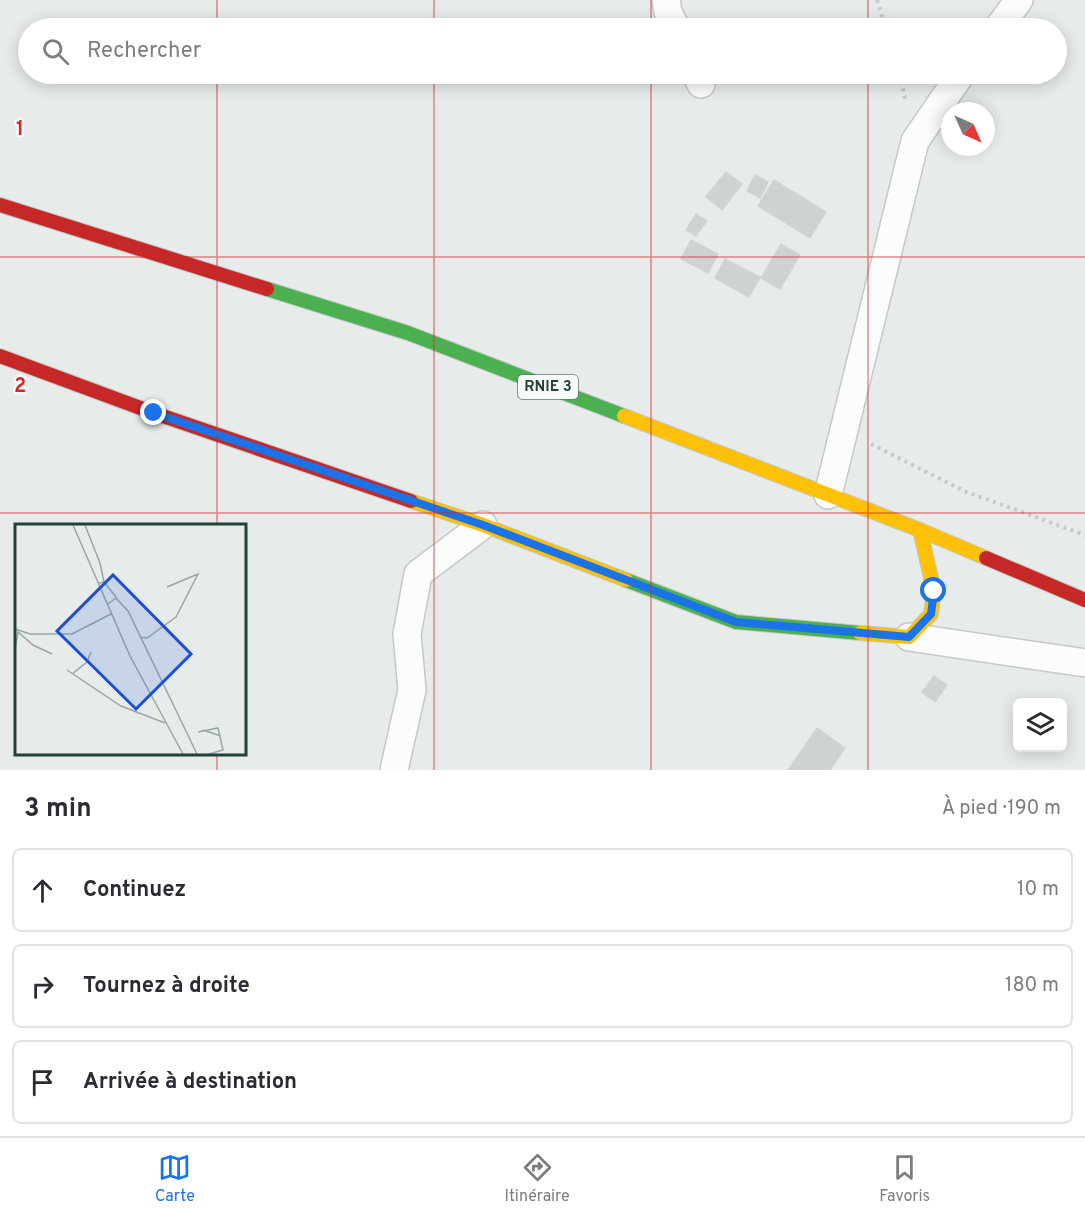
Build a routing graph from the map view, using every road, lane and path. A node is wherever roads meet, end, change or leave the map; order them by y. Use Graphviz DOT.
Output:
graph roads {
  1 [pos="666,0"];
  2 [pos="877,0"];
  3 [pos="1019,0"];
  4 [pos="671,18"];
  5 [pos="883,18"];
  6 [pos="1006,18"];
  7 [pos="954,84"];
  8 [pos="0,205"];
  9 [pos="0,356"];
  10 [pos="844,431"];
  11 [pos="828,495"];
  12 [pos="483,525"];
  13 [pos="920,530"];
  14 [pos="1085,535"];
  15 [pos="1085,600"];
  16 [pos="909,637"];
  17 [pos="1085,663"];
  18 [pos="394,770"];
  1 -- 4 [label="street"];
  2 -- 5 [label="path"];
  3 -- 6 [label="street"];
  7 -- 10 [label="street"];
  8 -- 11 [label="main road, RNIE 3"];
  9 -- 12 [label="main road"];
  10 -- 11 [label="street"];
  10 -- 14 [label="path"];
  11 -- 13 [label="main road, RNIE 3"];
  12 -- 16 [label="main road"];
  12 -- 18 [label="street"];
  13 -- 15 [label="main road, RNIE 3"];
  13 -- 16 [label="main road"];
  16 -- 17 [label="street"];
}
